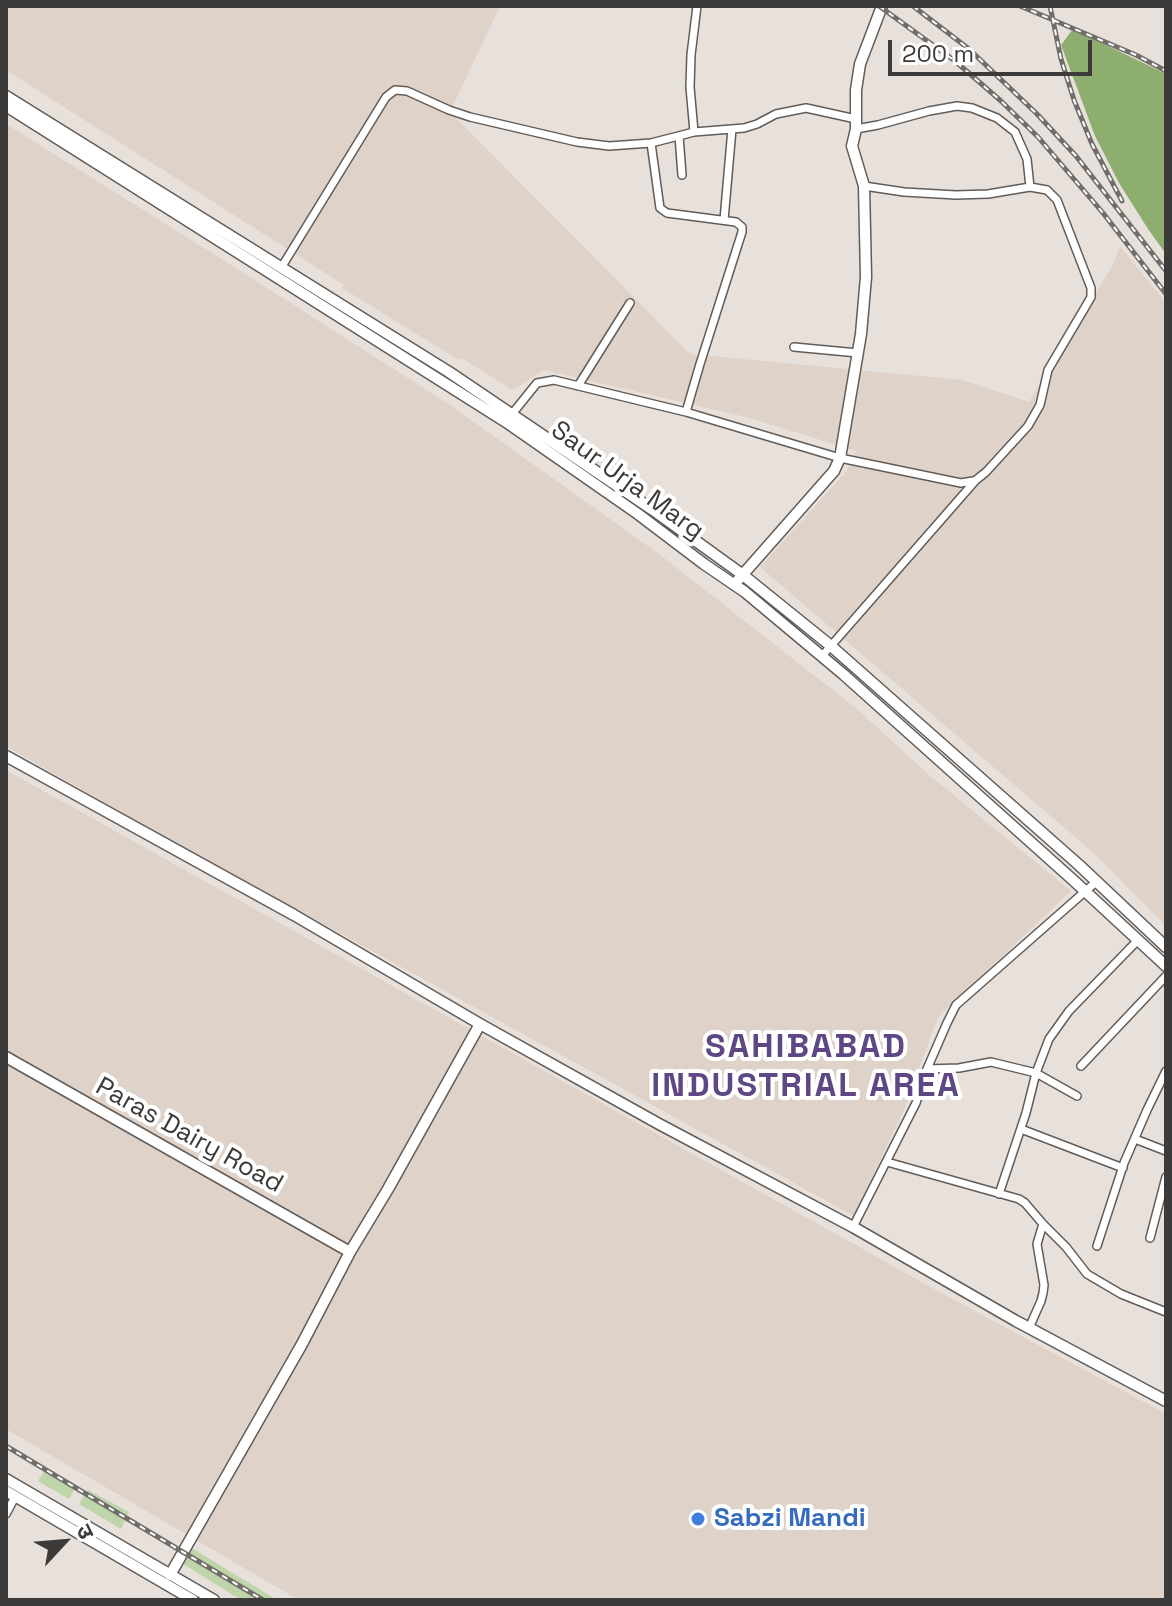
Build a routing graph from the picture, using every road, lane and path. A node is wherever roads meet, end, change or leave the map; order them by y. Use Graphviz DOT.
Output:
graph roads {
  1 [pos="697,6"];
  2 [pos="882,6"];
  3 [pos="6,96"];
  4 [pos="6,106"];
  5 [pos="856,124"];
  6 [pos="732,129"];
  7 [pos="694,132"];
  8 [pos="679,136"];
  9 [pos="651,143"];
  10 [pos="682,175"];
  11 [pos="864,186"];
  12 [pos="1030,187"];
  13 [pos="724,220"];
  14 [pos="281,268"];
  15 [pos="630,303"];
  16 [pos="794,347"];
  17 [pos="858,353"];
  18 [pos="578,386"];
  19 [pos="686,412"];
  20 [pos="512,414"];
  21 [pos="840,458"];
  22 [pos="976,480"];
  23 [pos="743,575"];
  24 [pos="734,584"];
  25 [pos="831,646"];
  26 [pos="822,656"];
  27 [pos="6,756"];
  28 [pos="1097,881"];
  29 [pos="1085,891"];
  30 [pos="1138,940"];
  31 [pos="1166,947"];
  32 [pos="1166,966"];
  33 [pos="1166,976"];
  34 [pos="480,1024"];
  35 [pos="6,1057"];
  36 [pos="1081,1066"];
  37 [pos="927,1069"];
  38 [pos="1166,1071"];
  39 [pos="1036,1073"];
  40 [pos="1163,1082"];
  41 [pos="1077,1096"];
  42 [pos="1021,1129"];
  43 [pos="1135,1139"];
  44 [pos="1166,1151"];
  45 [pos="887,1162"];
  46 [pos="1123,1168"];
  47 [pos="1166,1177"];
  48 [pos="999,1194"];
  49 [pos="1043,1224"];
  50 [pos="853,1227"];
  51 [pos="1150,1238"];
  52 [pos="1097,1246"];
  53 [pos="350,1252"];
  54 [pos="1166,1312"];
  55 [pos="1029,1328"];
  56 [pos="1166,1401"];
  57 [pos="6,1479"];
  58 [pos="11,1494"];
  59 [pos="6,1514"];
  60 [pos="170,1575"];
  61 [pos="171,1587"];
  62 [pos="168,1600"];
  63 [pos="193,1600"];
  64 [pos="214,1600"];
  1 -- 7 [label="street"];
  2 -- 5 [label="street"];
  3 -- 14 [label="street, Saur Urja Marg"];
  4 -- 24 [label="street, Saur Urja Marg"];
  5 -- 6 [label="street"];
  5 -- 11 [label="street"];
  5 -- 12 [label="street"];
  6 -- 7 [label="street"];
  6 -- 13 [label="street"];
  7 -- 8 [label="street"];
  8 -- 9 [label="street"];
  8 -- 10 [label="street"];
  9 -- 13 [label="street"];
  9 -- 14 [label="street"];
  11 -- 12 [label="street"];
  11 -- 17 [label="street"];
  12 -- 22 [label="street"];
  13 -- 19 [label="street"];
  14 -- 20 [label="street, Saur Urja Marg"];
  15 -- 18 [label="street"];
  16 -- 17 [label="street"];
  17 -- 21 [label="street"];
  18 -- 19 [label="street"];
  18 -- 20 [label="street"];
  19 -- 21 [label="street"];
  20 -- 23 [label="street, Saur Urja Marg"];
  21 -- 22 [label="street"];
  21 -- 23 [label="street"];
  22 -- 25 [label="street"];
  23 -- 24 [label="street"];
  23 -- 25 [label="street, Saur Urja Marg"];
  24 -- 26 [label="street, Saur Urja Marg"];
  25 -- 26 [label="street"];
  25 -- 28 [label="street, Saur Urja Marg"];
  26 -- 29 [label="street, Saur Urja Marg"];
  27 -- 34 [label="street"];
  28 -- 29 [label="street"];
  28 -- 31 [label="street, Saur Urja Marg"];
  29 -- 30 [label="street, Saur Urja Marg"];
  29 -- 37 [label="street"];
  30 -- 32 [label="street, Saur Urja Marg"];
  30 -- 39 [label="street"];
  33 -- 36 [label="street"];
  34 -- 50 [label="street"];
  34 -- 53 [label="street"];
  35 -- 53 [label="street, Paras Dairy Road"];
  37 -- 39 [label="street"];
  37 -- 45 [label="street"];
  38 -- 40 [label="street"];
  39 -- 41 [label="street"];
  39 -- 42 [label="street"];
  40 -- 43 [label="street"];
  42 -- 46 [label="street"];
  42 -- 48 [label="street"];
  43 -- 44 [label="street"];
  43 -- 46 [label="street"];
  45 -- 48 [label="street"];
  45 -- 50 [label="street"];
  46 -- 52 [label="street"];
  47 -- 51 [label="street"];
  48 -- 49 [label="street"];
  49 -- 54 [label="street"];
  49 -- 55 [label="street"];
  50 -- 55 [label="street"];
  53 -- 60 [label="street"];
  55 -- 56 [label="street"];
  57 -- 60 [label="street"];
  58 -- 59 [label="street"];
  58 -- 61 [label="street"];
  60 -- 64 [label="street"];
  61 -- 62 [label="street"];
  61 -- 63 [label="street"];
}
